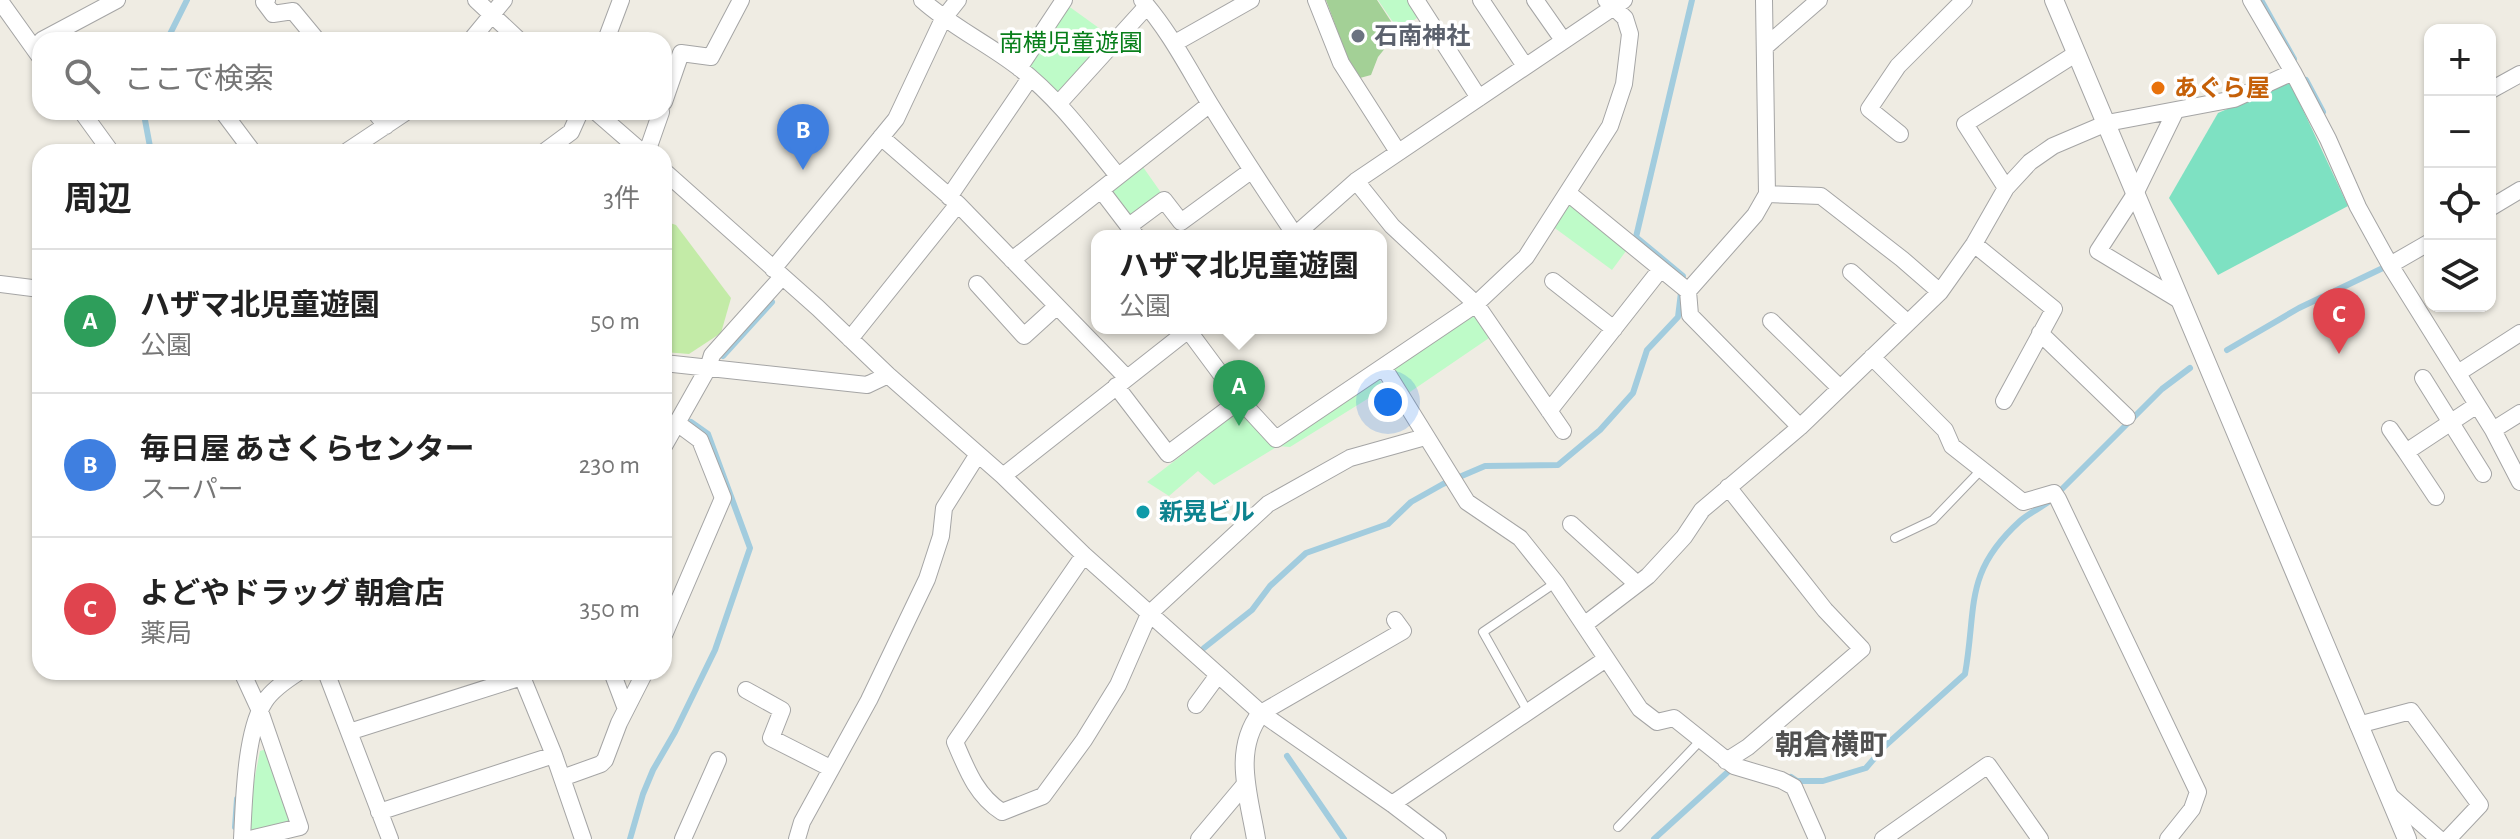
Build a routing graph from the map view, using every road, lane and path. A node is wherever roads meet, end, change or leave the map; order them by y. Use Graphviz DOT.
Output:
graph roads {
  1 [pos="117,0"];
  2 [pos="267,0"];
  3 [pos="476,0"];
  4 [pos="504,0"];
  5 [pos="621,0"];
  6 [pos="741,0"];
  7 [pos="922,0"];
  8 [pos="958,0"];
  9 [pos="1064,0"];
  10 [pos="1251,0"];
  11 [pos="1316,0"];
  12 [pos="1416,0"];
  13 [pos="1481,0"];
  14 [pos="1535,0"];
  15 [pos="1764,0"];
  16 [pos="1819,0"];
  17 [pos="1964,0"];
  18 [pos="2054,0"];
  19 [pos="2251,0"];
  20 [pos="0,1"];
  21 [pos="1614,2"];
  22 [pos="1145,3"];
  23 [pos="493,15"];
  24 [pos="943,19"];
  25 [pos="62,32"];
  26 [pos="310,32"];
  27 [pos="478,32"];
  28 [pos="511,32"];
  29 [pos="609,32"];
  30 [pos="32,39"];
  31 [pos="1563,40"];
  32 [pos="1175,43"];
  33 [pos="1765,47"];
  34 [pos="2077,53"];
  35 [pos="1525,66"];
  36 [pos="2293,72"];
  37 [pos="1024,73"];
  38 [pos="2520,74"];
  39 [pos="672,79"];
  40 [pos="2496,87"];
  41 [pos="1479,98"];
  42 [pos="1059,103"];
  43 [pos="1210,104"];
  44 [pos="2176,110"];
  45 [pos="88,120"];
  46 [pos="229,120"];
  47 [pos="381,120"];
  48 [pos="395,120"];
  49 [pos="576,120"];
  50 [pos="605,120"];
  51 [pos="657,120"];
  52 [pos="2107,123"];
  53 [pos="386,126"];
  54 [pos="1900,134"];
  55 [pos="881,137"];
  56 [pos="105,144"];
  57 [pos="247,144"];
  58 [pos="363,144"];
  59 [pos="555,144"];
  60 [pos="632,144"];
  61 [pos="644,144"];
  62 [pos="1398,152"];
  63 [pos="1252,170"];
  64 [pos="1118,176"];
  65 [pos="672,178"];
  66 [pos="1356,181"];
  67 [pos="2006,188"];
  68 [pos="1101,190"];
  69 [pos="2520,190"];
  70 [pos="1568,193"];
  71 [pos="1767,194"];
  72 [pos="2135,194"];
  73 [pos="954,200"];
  74 [pos="2496,204"];
  75 [pos="1131,230"];
  76 [pos="1133,230"];
  77 [pos="1290,230"];
  78 [pos="1301,230"];
  79 [pos="1974,244"];
  80 [pos="2424,245"];
  81 [pos="1012,260"];
  82 [pos="2390,265"];
  83 [pos="1660,270"];
  84 [pos="1851,272"];
  85 [pos="777,273"];
  86 [pos="1553,281"];
  87 [pos="0,284"];
  88 [pos="977,284"];
  89 [pos="32,288"];
  90 [pos="1688,291"];
  91 [pos="1940,292"];
  92 [pos="2179,300"];
  93 [pos="1476,304"];
  94 [pos="1057,306"];
  95 [pos="1771,321"];
  96 [pos="1908,323"];
  97 [pos="1614,329"];
  98 [pos="2040,333"];
  99 [pos="2520,333"];
  100 [pos="1184,334"];
  101 [pos="1194,334"];
  102 [pos="850,339"];
  103 [pos="1872,357"];
  104 [pos="672,364"];
  105 [pos="708,368"];
  106 [pos="1384,368"];
  107 [pos="2462,370"];
  108 [pos="888,375"];
  109 [pos="2423,378"];
  110 [pos="1122,382"];
  111 [pos="1840,388"];
  112 [pos="1240,400"];
  113 [pos="2004,401"];
  114 [pos="2477,405"];
  115 [pos="1549,411"];
  116 [pos="2520,413"];
  117 [pos="2127,417"];
  118 [pos="677,423"];
  119 [pos="2452,423"];
  120 [pos="2498,426"];
  121 [pos="1800,427"];
  122 [pos="2390,429"];
  123 [pos="1563,431"];
  124 [pos="672,432"];
  125 [pos="1425,437"];
  126 [pos="2406,452"];
  127 [pos="978,454"];
  128 [pos="1981,469"];
  129 [pos="2483,474"];
  130 [pos="1003,476"];
  131 [pos="2520,482"];
  132 [pos="1728,487"];
  133 [pos="2436,497"];
  134 [pos="1571,524"];
  135 [pos="1895,538"];
  136 [pos="1084,555"];
  137 [pos="1556,583"];
  138 [pos="1637,584"];
  139 [pos="1149,614"];
  140 [pos="672,616"];
  141 [pos="1584,625"];
  142 [pos="1402,631"];
  143 [pos="1606,659"];
  144 [pos="1218,675"];
  145 [pos="246,680"];
  146 [pos="289,680"];
  147 [pos="329,680"];
  148 [pos="503,680"];
  149 [pos="523,680"];
  150 [pos="615,680"];
  151 [pos="641,680"];
  152 [pos="746,690"];
  153 [pos="1196,705"];
  154 [pos="626,709"];
  155 [pos="260,711"];
  156 [pos="1528,712"];
  157 [pos="1261,713"];
  158 [pos="2358,725"];
  159 [pos="349,732"];
  160 [pos="1700,741"];
  161 [pos="554,755"];
  162 [pos="718,760"];
  163 [pos="1726,761"];
  164 [pos="830,768"];
  165 [pos="562,778"];
  166 [pos="1246,783"];
  167 [pos="2387,793"];
  168 [pos="1392,804"];
  169 [pos="379,812"];
  170 [pos="1618,827"];
  171 [pos="277,836"];
  172 [pos="242,839"];
  173 [pos="250,839"];
  174 [pos="390,839"];
  175 [pos="582,839"];
  176 [pos="683,839"];
  177 [pos="797,839"];
  178 [pos="1199,839"];
  179 [pos="1256,839"];
  180 [pos="1438,839"];
  181 [pos="1817,839"];
  182 [pos="1883,839"];
  183 [pos="2040,839"];
  184 [pos="2168,839"];
  185 [pos="2407,839"];
  186 [pos="2439,839"];
  187 [pos="2448,839"];
  1 -- 25 [label="street"];
  2 -- 26 [label="street"];
  3 -- 23 [label="street"];
  4 -- 23 [label="street"];
  5 -- 29 [label="street"];
  6 -- 39 [label="street"];
  7 -- 24 [label="street"];
  8 -- 24 [label="street"];
  9 -- 37 [label="street"];
  10 -- 32 [label="street"];
  11 -- 62 [label="street"];
  12 -- 41 [label="street"];
  13 -- 35 [label="street"];
  14 -- 31 [label="street"];
  15 -- 33 [label="street"];
  16 -- 33 [label="street"];
  17 -- 54 [label="street"];
  18 -- 34 [label="street"];
  19 -- 36 [label="street"];
  20 -- 30 [label="street"];
  21 -- 31 [label="street"];
  21 -- 70 [label="street"];
  22 -- 32 [label="street"];
  22 -- 42 [label="street"];
  23 -- 27 [label="street"];
  23 -- 28 [label="street"];
  24 -- 37 [label="street"];
  24 -- 55 [label="street"];
  31 -- 35 [label="street"];
  32 -- 43 [label="street"];
  33 -- 71 [label="street"];
  34 -- 52 [label="street"];
  34 -- 67 [label="street"];
  35 -- 41 [label="street"];
  36 -- 44 [label="street"];
  36 -- 82 [label="street"];
  37 -- 42 [label="street"];
  37 -- 73 [label="street"];
  38 -- 40 [label="street"];
  41 -- 62 [label="street"];
  42 -- 64 [label="street"];
  43 -- 63 [label="street"];
  43 -- 64 [label="street"];
  44 -- 52 [label="street"];
  44 -- 72 [label="street"];
  45 -- 56 [label="street"];
  46 -- 57 [label="street"];
  47 -- 53 [label="street"];
  48 -- 53 [label="street"];
  49 -- 59 [label="street"];
  50 -- 60 [label="street"];
  51 -- 61 [label="street"];
  52 -- 67 [label="street"];
  52 -- 72 [label="street"];
  53 -- 58 [label="street"];
  55 -- 73 [label="street"];
  55 -- 85 [label="street"];
  62 -- 66 [label="street"];
  63 -- 76 [label="street"];
  63 -- 77 [label="street"];
  64 -- 68 [label="street"];
  65 -- 85 [label="street"];
  66 -- 78 [label="street"];
  66 -- 93 [label="street"];
  67 -- 79 [label="street"];
  68 -- 75 [label="street"];
  68 -- 81 [label="street"];
  69 -- 74 [label="street"];
  70 -- 83 [label="street"];
  70 -- 93 [label="street"];
  71 -- 90 [label="street"];
  71 -- 91 [label="street"];
  72 -- 92 [label="street"];
  72 -- 92 [label="street"];
  73 -- 81 [label="street"];
  73 -- 102 [label="street"];
  79 -- 91 [label="street"];
  79 -- 98 [label="street"];
  80 -- 82 [label="street"];
  81 -- 94 [label="street"];
  82 -- 107 [label="street"];
  83 -- 90 [label="street"];
  83 -- 97 [label="street"];
  84 -- 96 [label="street"];
  85 -- 102 [label="street"];
  85 -- 105 [label="street"];
  86 -- 97 [label="street"];
  87 -- 89 [label="street"];
  88 -- 94 [label="street"];
  90 -- 121 [label="street"];
  91 -- 96 [label="street"];
  92 -- 158 [label="street"];
  93 -- 106 [label="street"];
  93 -- 115 [label="street"];
  94 -- 110 [label="street"];
  95 -- 111 [label="street"];
  96 -- 103 [label="street"];
  97 -- 115 [label="street"];
  98 -- 113 [label="street"];
  98 -- 117 [label="street"];
  99 -- 107 [label="street"];
  100 -- 110 [label="street"];
  101 -- 112 [label="street"];
  102 -- 108 [label="street"];
  103 -- 111 [label="street"];
  103 -- 128 [label="street"];
  104 -- 105 [label="street"];
  105 -- 108 [label="street"];
  105 -- 118 [label="street"];
  106 -- 112 [label="street"];
  106 -- 125 [label="street"];
  107 -- 114 [label="street"];
  108 -- 127 [label="street"];
  109 -- 119 [label="street"];
  110 -- 112 [label="street"];
  110 -- 130 [label="street"];
  111 -- 121 [label="street"];
  114 -- 119 [label="street"];
  114 -- 120 [label="street"];
  115 -- 123 [label="street"];
  116 -- 120 [label="street"];
  118 -- 124 [label="street"];
  118 -- 140 [label="street"];
  119 -- 126 [label="street"];
  119 -- 129 [label="street"];
  120 -- 131 [label="street"];
  121 -- 132 [label="street"];
  122 -- 126 [label="street"];
  125 -- 137 [label="street"];
  125 -- 139 [label="street"];
  126 -- 133 [label="street"];
  127 -- 130 [label="street"];
  127 -- 164 [label="street"];
  128 -- 135 [label="lane"];
  128 -- 184 [label="street"];
  130 -- 136 [label="street"];
  132 -- 138 [label="street"];
  132 -- 163 [label="street"];
  134 -- 138 [label="street"];
  136 -- 139 [label="street"];
  136 -- 139 [label="street"];
  137 -- 141 [label="street"];
  137 -- 156 [label="lane"];
  138 -- 141 [label="street"];
  139 -- 144 [label="street"];
  141 -- 143 [label="street"];
  142 -- 157 [label="street"];
  143 -- 156 [label="street"];
  143 -- 160 [label="street"];
  144 -- 153 [label="street"];
  144 -- 157 [label="street"];
  145 -- 155 [label="street"];
  146 -- 155 [label="street"];
  147 -- 159 [label="street"];
  148 -- 159 [label="street"];
  149 -- 161 [label="street"];
  150 -- 154 [label="street"];
  151 -- 154 [label="street"];
  152 -- 164 [label="street"];
  154 -- 165 [label="street"];
  155 -- 171 [label="street"];
  155 -- 172 [label="street"];
  156 -- 168 [label="street"];
  157 -- 166 [label="street"];
  157 -- 168 [label="street"];
  158 -- 167 [label="street"];
  158 -- 187 [label="street"];
  159 -- 169 [label="street"];
  160 -- 163 [label="street"];
  160 -- 170 [label="lane"];
  161 -- 165 [label="street"];
  161 -- 169 [label="street"];
  162 -- 176 [label="street"];
  163 -- 181 [label="street"];
  164 -- 177 [label="street"];
  165 -- 175 [label="street"];
  166 -- 178 [label="street"];
  166 -- 179 [label="street"];
  167 -- 185 [label="street"];
  167 -- 186 [label="street"];
  168 -- 180 [label="street"];
  169 -- 174 [label="street"];
  171 -- 173 [label="street"];
  182 -- 183 [label="street"];
}
